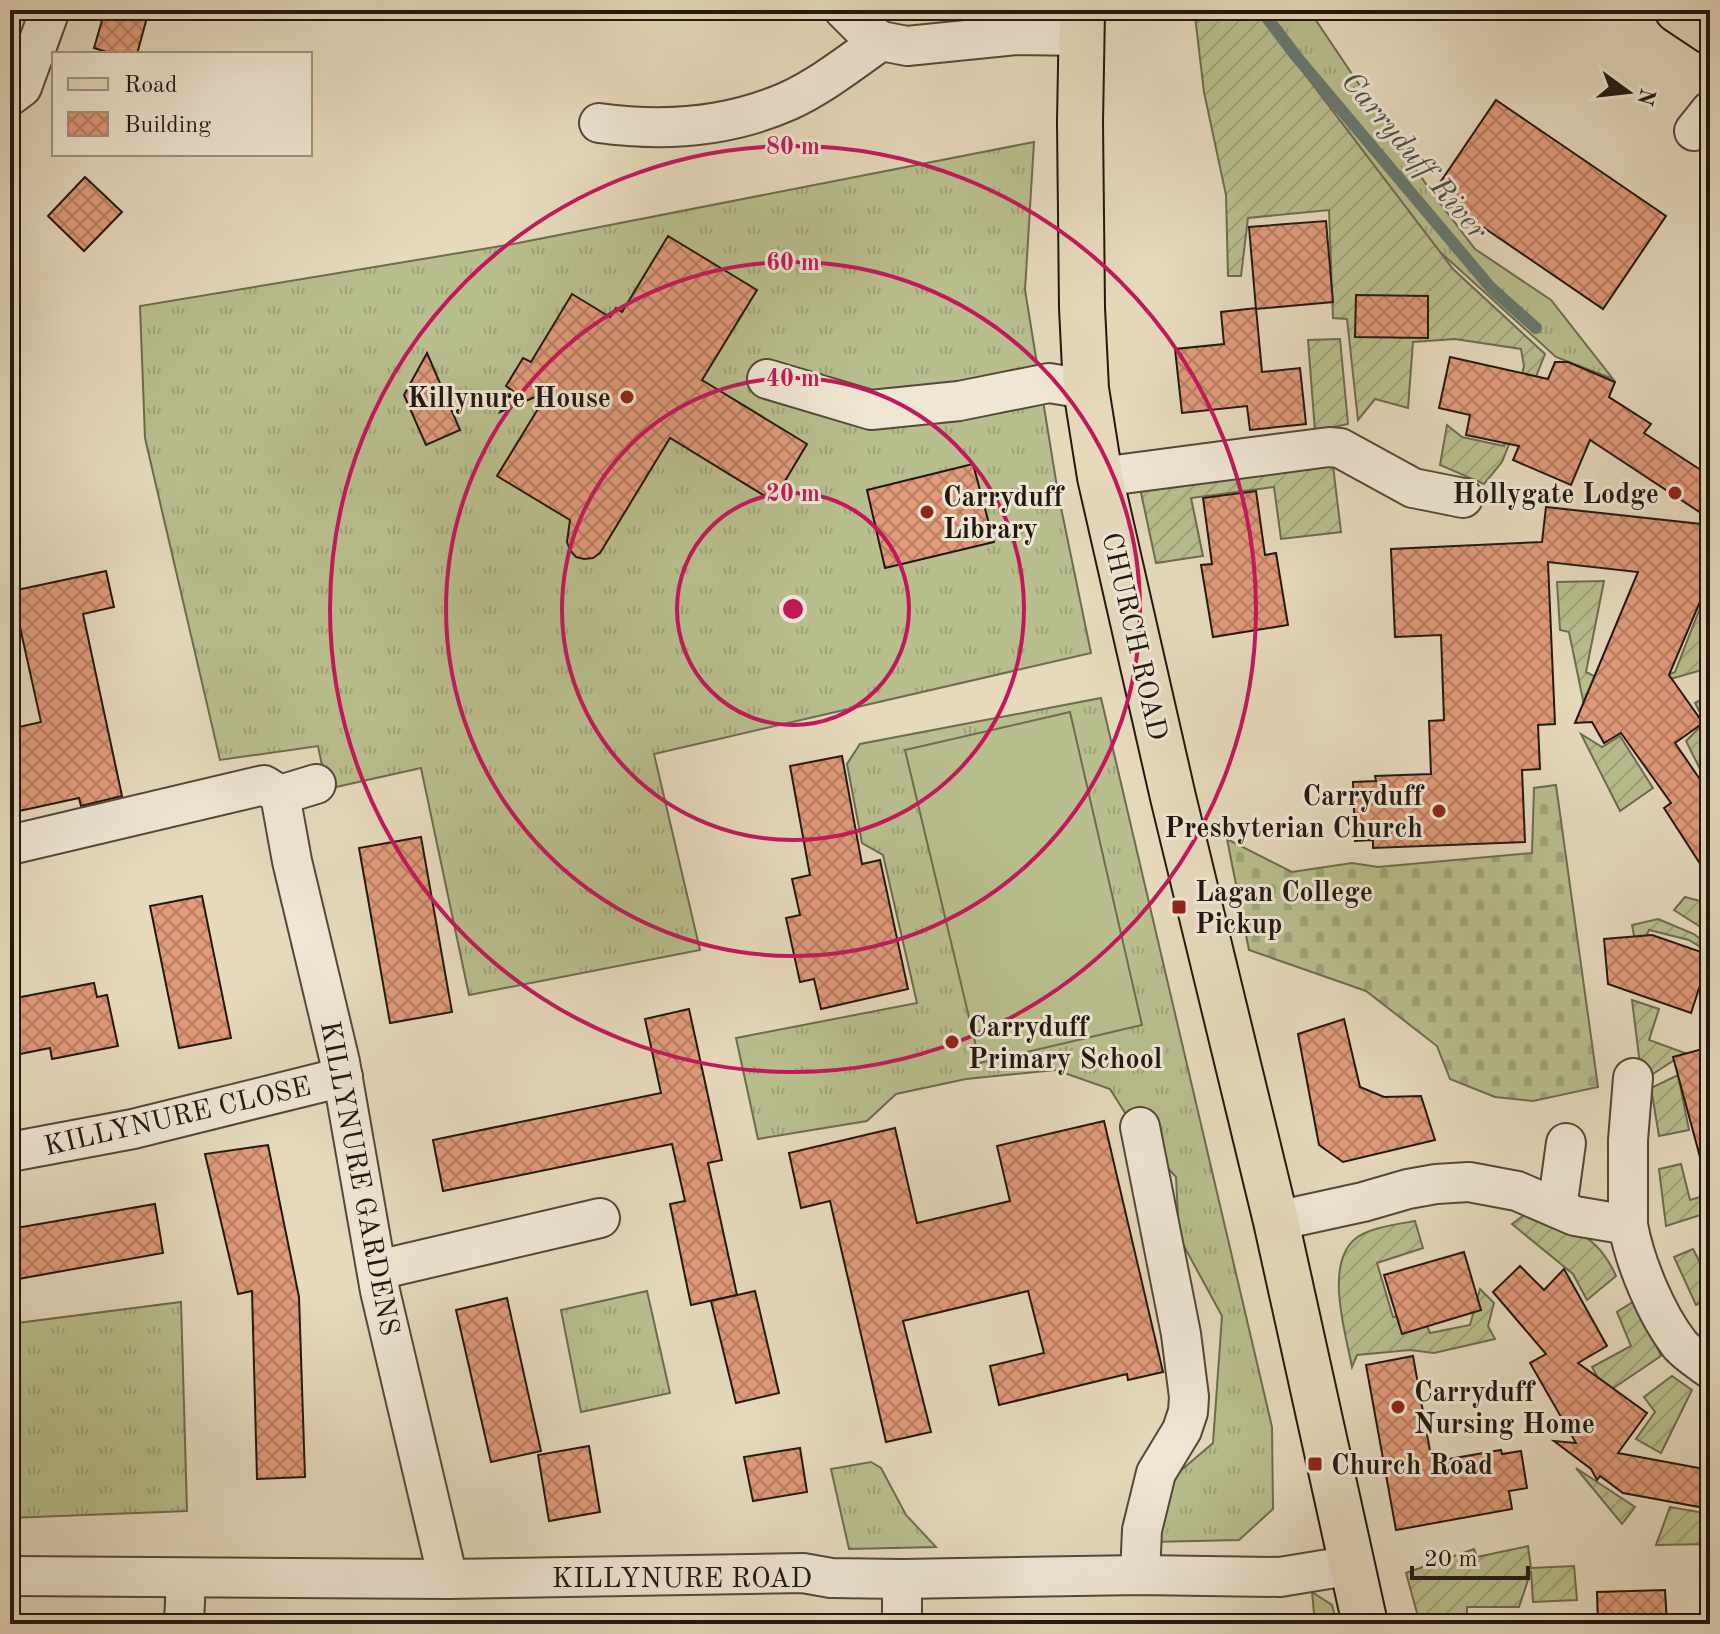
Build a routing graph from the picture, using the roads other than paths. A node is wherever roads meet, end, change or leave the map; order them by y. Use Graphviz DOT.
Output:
graph roads {
  1 [pos="50,10"];
  2 [pos="844,10"];
  3 [pos="1677,10"];
  4 [pos="1082,23"];
  5 [pos="1710,32"];
  6 [pos="881,41"];
  7 [pos="10,96"];
  8 [pos="599,123"];
  9 [pos="767,379"];
  10 [pos="1086,389"];
  11 [pos="1100,477"];
  12 [pos="1463,498"];
  13 [pos="316,784"];
  14 [pos="272,790"];
  15 [pos="10,845"];
  16 [pos="343,1077"];
  17 [pos="1633,1078"];
  18 [pos="1140,1127"];
  19 [pos="1566,1143"];
  20 [pos="10,1152"];
  21 [pos="1557,1208"];
  22 [pos="600,1218"];
  23 [pos="1276,1221"];
  24 [pos="1628,1225"];
  25 [pos="378,1270"];
  26 [pos="1710,1369"];
  27 [pos="1353,1565"];
  28 [pos="1140,1575"];
  29 [pos="10,1576"];
  30 [pos="186,1578"];
  31 [pos="448,1579"];
  32 [pos="902,1579"];
  33 [pos="184,1624"];
  34 [pos="902,1624"];
  35 [pos="1365,1624"];
  1 -- 7 [label="street"];
  2 -- 6 [label="street"];
  3 -- 5 [label="main road"];
  4 -- 6 [label="street"];
  4 -- 10 [label="main road, CHURCH ROAD"];
  6 -- 8 [label="street"];
  9 -- 10 [label="street"];
  10 -- 11 [label="main road, CHURCH ROAD"];
  11 -- 12 [label="street"];
  11 -- 23 [label="main road, CHURCH ROAD"];
  13 -- 14 [label="street"];
  14 -- 15 [label="street"];
  14 -- 16 [label="street, KILLYNURE GARDENS"];
  16 -- 20 [label="street, KILLYNURE CLOSE"];
  16 -- 25 [label="street, KILLYNURE GARDENS"];
  17 -- 24 [label="street"];
  18 -- 28 [label="street"];
  19 -- 21 [label="street"];
  21 -- 23 [label="street"];
  21 -- 24 [label="street"];
  22 -- 25 [label="street"];
  23 -- 27 [label="main road, CHURCH ROAD"];
  24 -- 26 [label="street"];
  25 -- 31 [label="street, KILLYNURE GARDENS"];
  27 -- 28 [label="street, KILLYNURE ROAD"];
  27 -- 35 [label="main road, CHURCH ROAD"];
  28 -- 32 [label="street, KILLYNURE ROAD"];
  29 -- 30 [label="street, KILLYNURE ROAD"];
  30 -- 31 [label="street, KILLYNURE ROAD"];
  30 -- 33 [label="street"];
  31 -- 32 [label="street, KILLYNURE ROAD"];
  32 -- 34 [label="street"];
}
